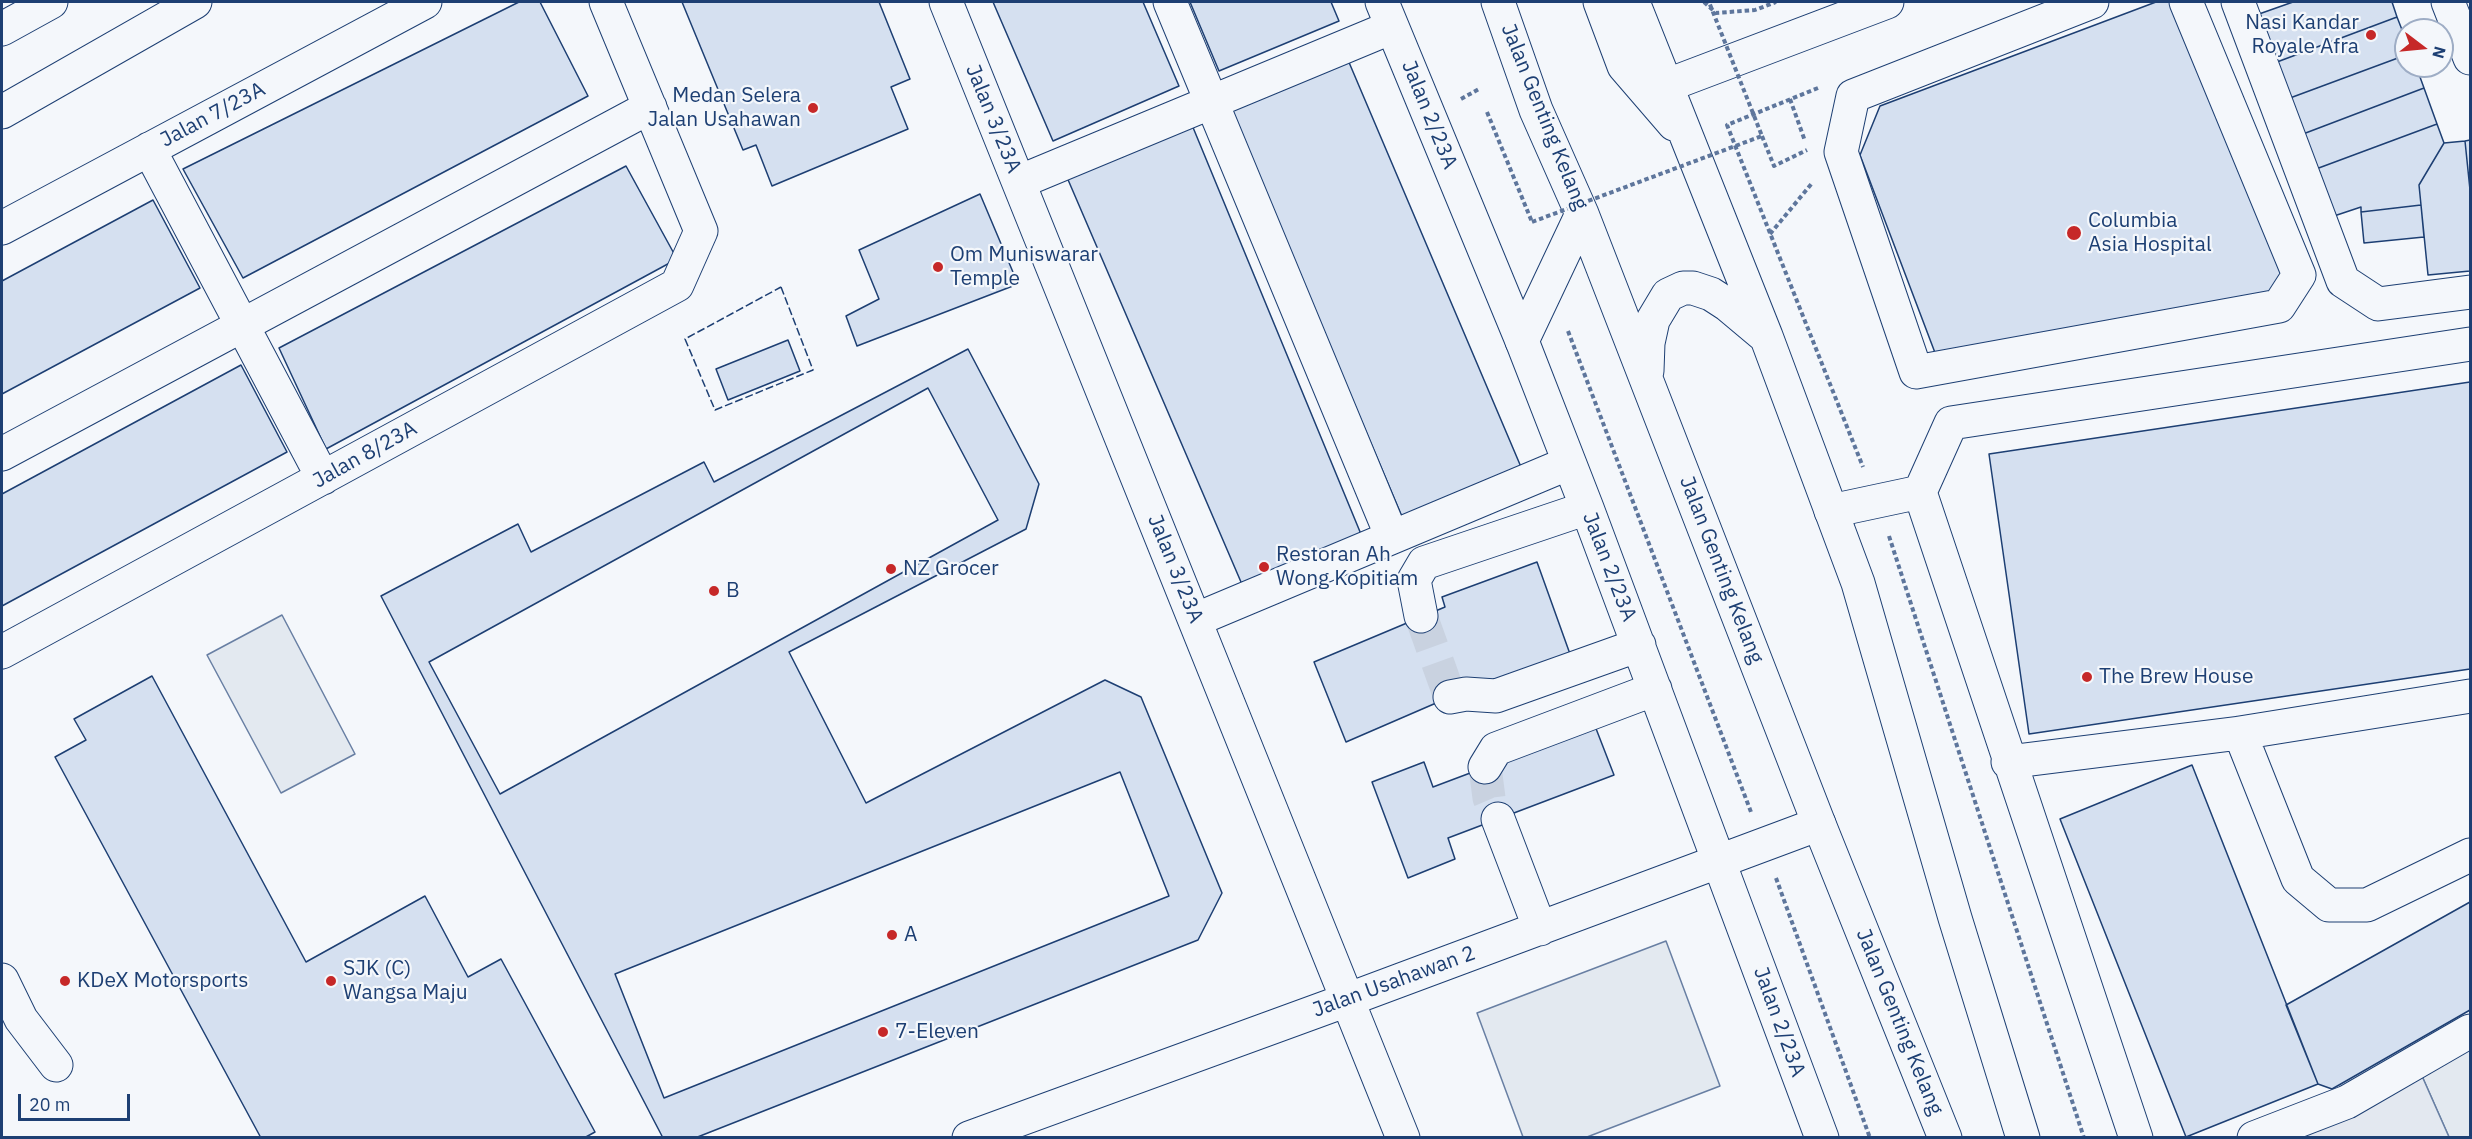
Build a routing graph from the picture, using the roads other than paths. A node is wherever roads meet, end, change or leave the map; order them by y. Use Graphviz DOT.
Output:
graph roads {
  1 [pos="51,2"];
  2 [pos="195,2"];
  3 [pos="425,2"];
  4 [pos="606,2"];
  5 [pos="946,2"];
  6 [pos="1170,2"];
  7 [pos="1498,2"];
  8 [pos="1600,2"];
  9 [pos="1633,2"];
  10 [pos="1887,2"];
  11 [pos="2092,2"];
  12 [pos="2186,2"];
  13 [pos="2238,2"];
  14 [pos="2448,2"];
  15 [pos="1387,14"];
  16 [pos="2,29"];
  17 [pos="2470,58"];
  18 [pos="1668,85"];
  19 [pos="1212,102"];
  20 [pos="650,107"];
  21 [pos="2,112"];
  22 [pos="1691,144"];
  23 [pos="150,149"];
  24 [pos="1019,182"];
  25 [pos="1582,214"];
  26 [pos="2,228"];
  27 [pos="2470,292"];
  28 [pos="243,325"];
  29 [pos="1766,336"];
  30 [pos="1522,341"];
  31 [pos="2470,344"];
  32 [pos="1648,381"];
  33 [pos="2,454"];
  34 [pos="1569,463"];
  35 [pos="323,478"];
  36 [pos="1920,492"];
  37 [pos="1587,508"];
  38 [pos="1832,511"];
  39 [pos="1392,537"];
  40 [pos="1421,616"];
  41 [pos="1195,620"];
  42 [pos="1638,645"];
  43 [pos="2,652"];
  44 [pos="1655,688"];
  45 [pos="2470,696"];
  46 [pos="1450,697"];
  47 [pos="2240,733"];
  48 [pos="2008,762"];
  49 [pos="1485,767"];
  50 [pos="1498,819"];
  51 [pos="1819,824"];
  52 [pos="2470,855"];
  53 [pos="1719,862"];
  54 [pos="1540,929"];
  55 [pos="2,980"];
  56 [pos="1347,1000"];
  57 [pos="2470,1031"];
  58 [pos="56,1065"];
  59 [pos="969,1137"];
  60 [pos="1403,1137"];
  61 [pos="1822,1137"];
  62 [pos="1945,1137"];
  63 [pos="2024,1137"];
  64 [pos="2136,1137"];
  65 [pos="2254,1137"];
  1 -- 16 [label="street"];
  2 -- 21 [label="street"];
  3 -- 23 [label="street, Jalan 7/23A"];
  4 -- 20 [label="street"];
  5 -- 24 [label="street, Jalan 3/23A"];
  6 -- 19 [label="street"];
  7 -- 25 [label="street, Jalan Genting Kelang"];
  8 -- 22 [label="street"];
  9 -- 18 [label="street"];
  10 -- 18 [label="street"];
  11 -- 12 [label="street"];
  13 -- 27 [label="street"];
  14 -- 17 [label="street"];
  15 -- 19 [label="street"];
  15 -- 30 [label="street, Jalan 2/23A"];
  18 -- 22 [label="street"];
  19 -- 24 [label="street"];
  19 -- 39 [label="street"];
  20 -- 28 [label="street"];
  20 -- 35 [label="street, Jalan 8/23A"];
  22 -- 29 [label="street"];
  23 -- 26 [label="street, Jalan 7/23A"];
  23 -- 28 [label="street"];
  24 -- 41 [label="street, Jalan 3/23A"];
  25 -- 30 [label="street"];
  25 -- 32 [label="street, Jalan Genting Kelang"];
  28 -- 33 [label="street"];
  28 -- 35 [label="street"];
  29 -- 32 [label="street"];
  29 -- 38 [label="street"];
  30 -- 34 [label="street, Jalan 2/23A"];
  31 -- 36 [label="street"];
  32 -- 51 [label="street, Jalan Genting Kelang"];
  34 -- 37 [label="street, Jalan 2/23A"];
  34 -- 39 [label="street"];
  35 -- 43 [label="street, Jalan 8/23A"];
  36 -- 38 [label="street"];
  36 -- 48 [label="street"];
  37 -- 40 [label="street"];
  37 -- 42 [label="street, Jalan 2/23A"];
  38 -- 63 [label="street"];
  39 -- 41 [label="street"];
  41 -- 56 [label="street, Jalan 3/23A"];
  42 -- 44 [label="street, Jalan 2/23A"];
  42 -- 46 [label="street"];
  44 -- 49 [label="street"];
  44 -- 53 [label="street, Jalan 2/23A"];
  45 -- 47 [label="street"];
  47 -- 48 [label="street"];
  47 -- 52 [label="street"];
  48 -- 64 [label="street"];
  50 -- 54 [label="street"];
  51 -- 53 [label="street, Jalan Usahawan 2"];
  51 -- 62 [label="street, Jalan Genting Kelang"];
  53 -- 54 [label="street, Jalan Usahawan 2"];
  53 -- 61 [label="street, Jalan 2/23A"];
  54 -- 56 [label="street, Jalan Usahawan 2"];
  55 -- 58 [label="street"];
  56 -- 59 [label="street, Jalan Usahawan 2"];
  56 -- 60 [label="street, Jalan 3/23A"];
  57 -- 65 [label="street"];
}
